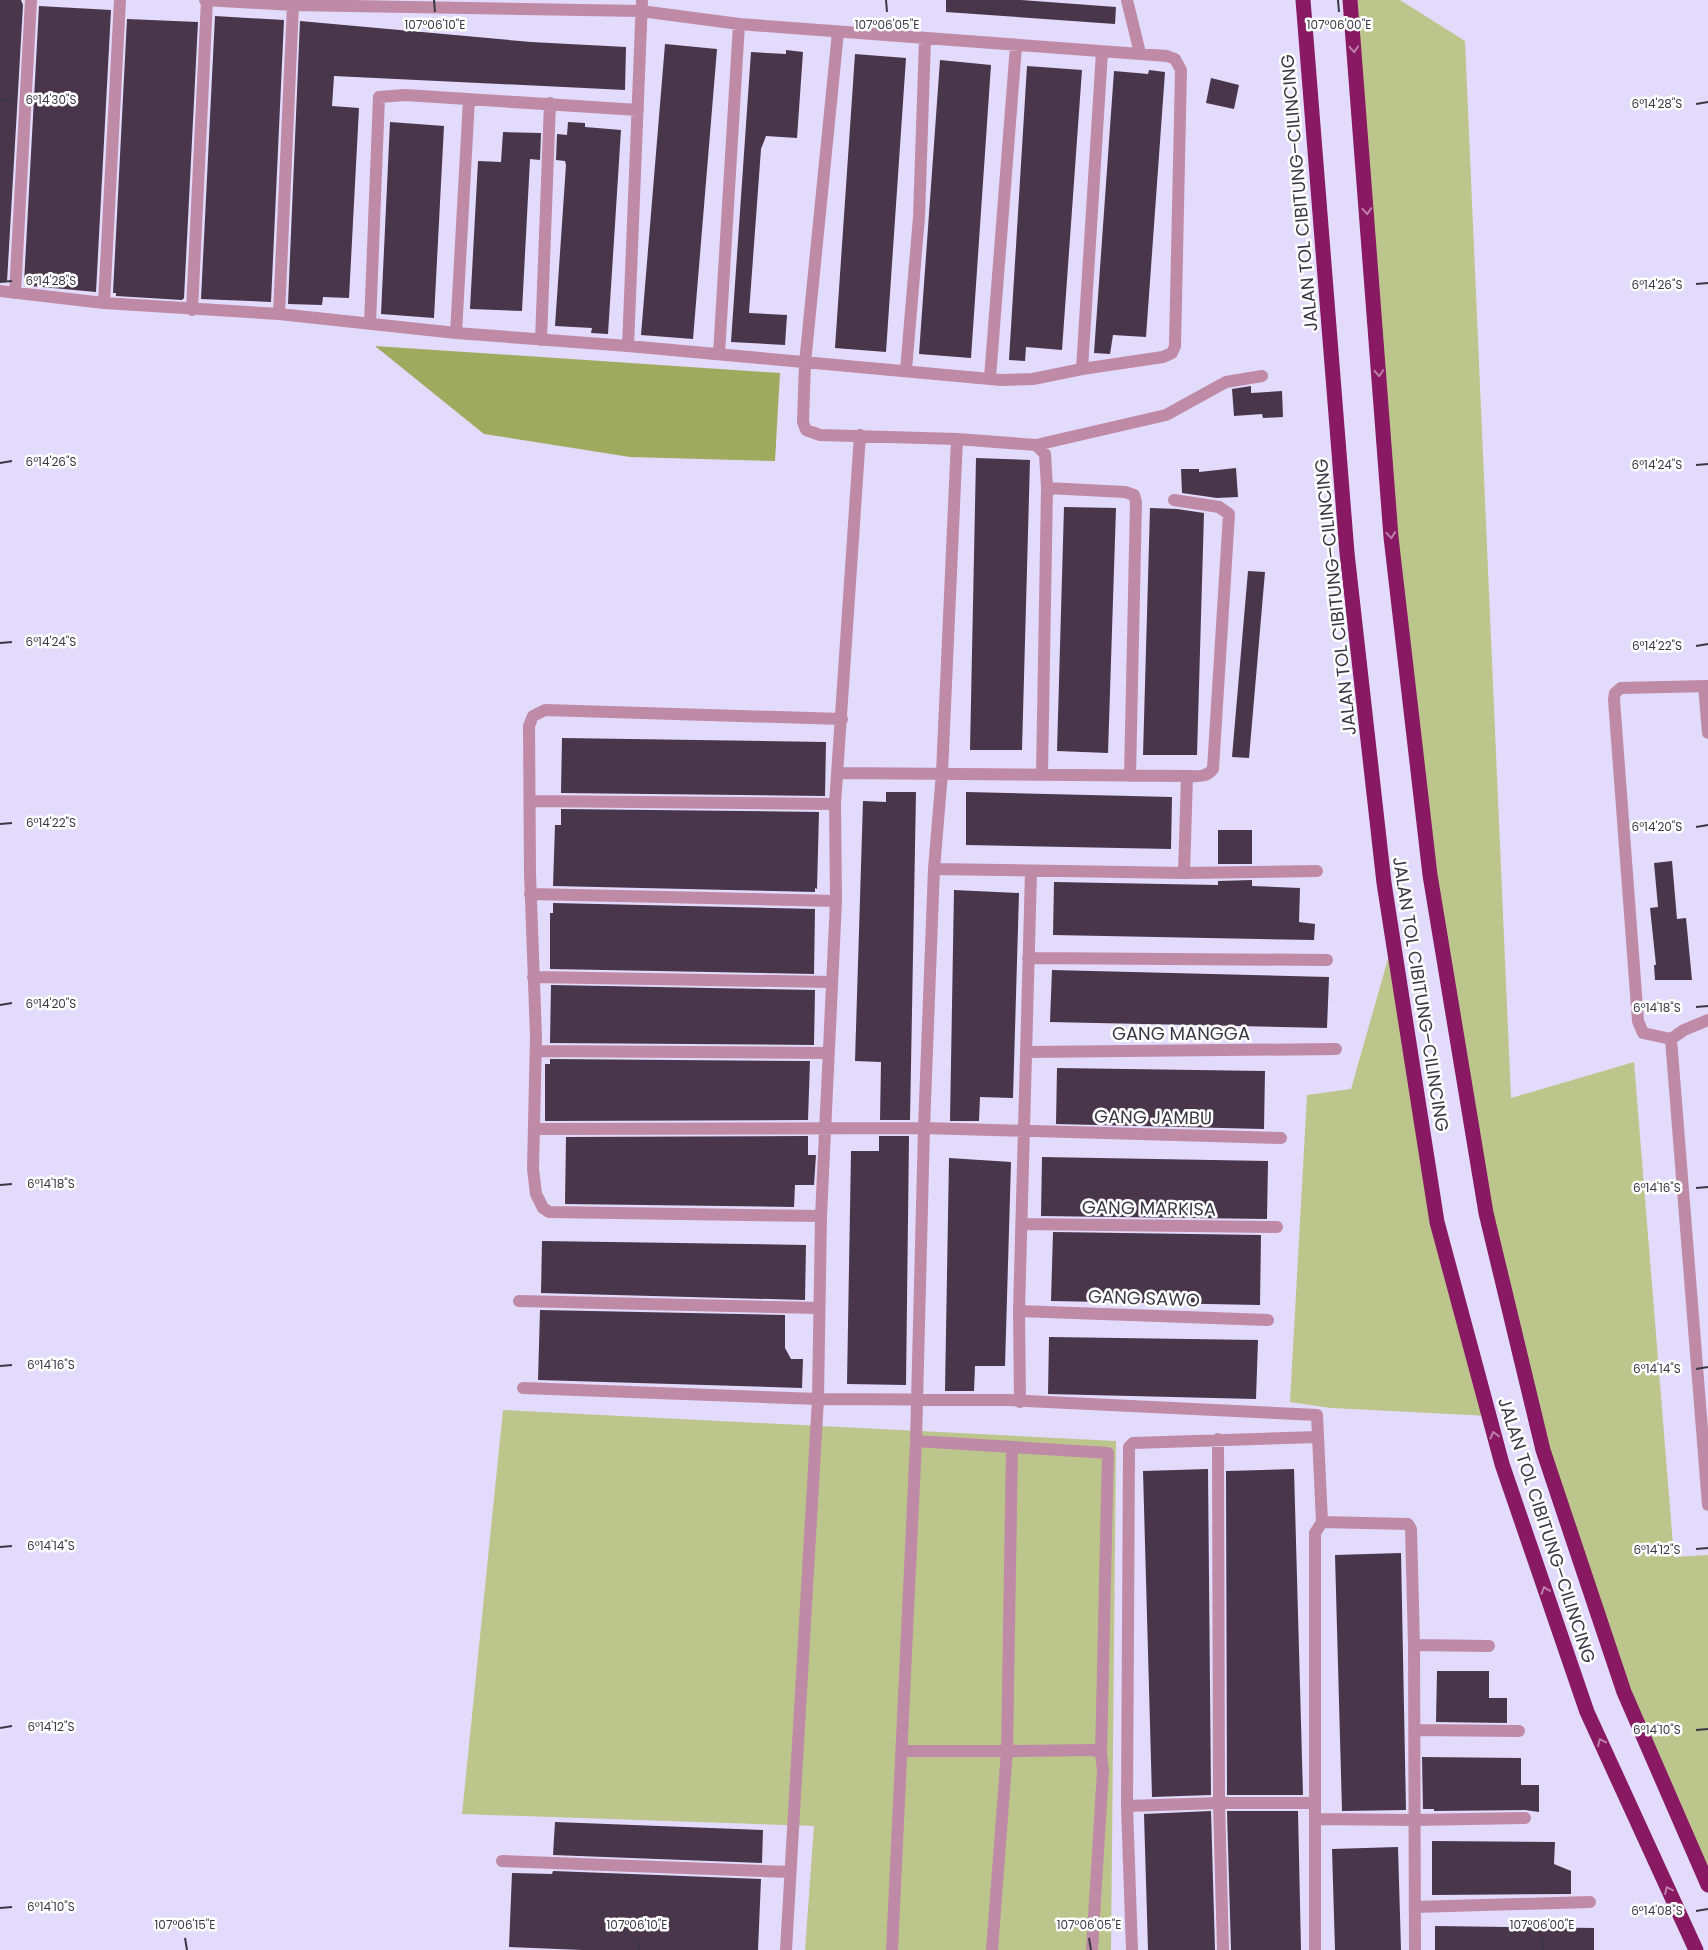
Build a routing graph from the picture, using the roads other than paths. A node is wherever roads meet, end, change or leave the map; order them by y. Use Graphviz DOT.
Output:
graph roads {
  1 [pos="31,0"];
  2 [pos="120,0"];
  3 [pos="206,0"];
  4 [pos="1127,0"];
  5 [pos="1302,0"];
  6 [pos="1350,0"];
  7 [pos="293,5"];
  8 [pos="641,5"];
  9 [pos="739,24"];
  10 [pos="838,32"];
  11 [pos="925,39"];
  12 [pos="1016,46"];
  13 [pos="1102,52"];
  14 [pos="1140,52"];
  15 [pos="469,99"];
  16 [pos="550,104"];
  17 [pos="638,110"];
  18 [pos="0,291"];
  19 [pos="15,293"];
  20 [pos="104,303"];
  21 [pos="192,310"];
  22 [pos="279,314"];
  23 [pos="370,324"];
  24 [pos="456,333"];
  25 [pos="541,340"];
  26 [pos="628,346"];
  27 [pos="719,354"];
  28 [pos="805,362"];
  29 [pos="1082,368"];
  30 [pos="906,370"];
  31 [pos="1262,376"];
  32 [pos="990,378"];
  33 [pos="860,435"];
  34 [pos="957,439"];
  35 [pos="1036,445"];
  36 [pos="1047,488"];
  37 [pos="1174,500"];
  38 [pos="1706,686"];
  39 [pos="842,719"];
  40 [pos="1708,733"];
  41 [pos="838,773"];
  42 [pos="942,773"];
  43 [pos="1042,774"];
  44 [pos="1130,776"];
  45 [pos="1187,776"];
  46 [pos="530,801"];
  47 [pos="835,804"];
  48 [pos="934,869"];
  49 [pos="1318,871"];
  50 [pos="1031,872"];
  51 [pos="1184,873"];
  52 [pos="530,894"];
  53 [pos="836,901"];
  54 [pos="1028,958"];
  55 [pos="1327,960"];
  56 [pos="533,977"];
  57 [pos="831,982"];
  58 [pos="1708,1020"];
  59 [pos="1671,1039"];
  60 [pos="1336,1049"];
  61 [pos="536,1051"];
  62 [pos="1026,1052"];
  63 [pos="828,1053"];
  64 [pos="924,1128"];
  65 [pos="534,1129"];
  66 [pos="824,1129"];
  67 [pos="1024,1132"];
  68 [pos="1281,1138"];
  69 [pos="821,1216"];
  70 [pos="1022,1224"];
  71 [pos="1277,1227"];
  72 [pos="519,1302"];
  73 [pos="819,1308"];
  74 [pos="1019,1311"];
  75 [pos="1268,1320"];
  76 [pos="523,1388"];
  77 [pos="916,1398"];
  78 [pos="818,1399"];
  79 [pos="1020,1402"];
  80 [pos="1318,1437"];
  81 [pos="1218,1439"];
  82 [pos="916,1441"];
  83 [pos="1012,1447"];
  84 [pos="1708,1505"];
  85 [pos="1322,1522"];
  86 [pos="1414,1645"];
  87 [pos="1489,1646"];
  88 [pos="1415,1730"];
  89 [pos="1519,1731"];
  90 [pos="903,1751"];
  91 [pos="1007,1751"];
  92 [pos="1101,1754"];
  93 [pos="1219,1803"];
  94 [pos="1314,1803"];
  95 [pos="1127,1806"];
  96 [pos="1525,1818"];
  97 [pos="1315,1819"];
  98 [pos="1415,1820"];
  99 [pos="502,1861"];
  100 [pos="790,1872"];
  101 [pos="1708,1885"];
  102 [pos="1590,1902"];
  103 [pos="1415,1907"];
  104 [pos="786,1950"];
  105 [pos="892,1950"];
  106 [pos="992,1950"];
  107 [pos="1092,1950"];
  108 [pos="1132,1950"];
  109 [pos="1223,1950"];
  110 [pos="1315,1950"];
  111 [pos="1414,1950"];
  112 [pos="1696,1950"];
  1 -- 19 [label="street"];
  2 -- 20 [label="street"];
  3 -- 7 [label="street"];
  3 -- 21 [label="street"];
  4 -- 14 [label="street"];
  112 -- 5 [label="highway, JALAN TOL CIBITUNG–CILINCING, one-way"];
  6 -- 101 [label="highway, JALAN TOL CIBITUNG–CILINCING, one-way"];
  7 -- 8 [label="street"];
  7 -- 22 [label="street"];
  8 -- 9 [label="street"];
  8 -- 17 [label="street"];
  9 -- 10 [label="street"];
  9 -- 27 [label="street"];
  10 -- 11 [label="street"];
  10 -- 28 [label="street"];
  11 -- 12 [label="street"];
  11 -- 30 [label="street"];
  12 -- 13 [label="street"];
  12 -- 32 [label="street"];
  13 -- 14 [label="street"];
  13 -- 29 [label="street"];
  14 -- 29 [label="street"];
  15 -- 16 [label="street"];
  15 -- 23 [label="street"];
  15 -- 24 [label="street"];
  16 -- 17 [label="street"];
  16 -- 25 [label="street"];
  17 -- 26 [label="street"];
  18 -- 19 [label="street"];
  19 -- 20 [label="street"];
  20 -- 21 [label="street"];
  21 -- 22 [label="street"];
  22 -- 23 [label="street"];
  23 -- 24 [label="street"];
  24 -- 25 [label="street"];
  25 -- 26 [label="street"];
  26 -- 27 [label="street"];
  27 -- 28 [label="street"];
  28 -- 30 [label="street"];
  28 -- 33 [label="street"];
  29 -- 32 [label="street"];
  30 -- 32 [label="street"];
  31 -- 35 [label="street"];
  33 -- 34 [label="street"];
  33 -- 39 [label="street"];
  34 -- 35 [label="street"];
  34 -- 42 [label="street"];
  35 -- 36 [label="street"];
  36 -- 43 [label="street"];
  36 -- 44 [label="street"];
  37 -- 45 [label="street"];
  38 -- 40 [label="street"];
  38 -- 59 [label="street"];
  39 -- 41 [label="street"];
  39 -- 46 [label="street"];
  41 -- 42 [label="street"];
  41 -- 47 [label="street"];
  42 -- 43 [label="street"];
  42 -- 48 [label="street"];
  43 -- 44 [label="street"];
  44 -- 45 [label="street"];
  45 -- 51 [label="street"];
  46 -- 47 [label="street"];
  46 -- 52 [label="street"];
  47 -- 53 [label="street"];
  48 -- 50 [label="street"];
  48 -- 64 [label="street"];
  49 -- 51 [label="street"];
  50 -- 51 [label="street"];
  50 -- 54 [label="street"];
  52 -- 53 [label="street"];
  52 -- 56 [label="street"];
  53 -- 57 [label="street"];
  54 -- 55 [label="street"];
  54 -- 62 [label="street"];
  56 -- 57 [label="street"];
  56 -- 61 [label="street"];
  57 -- 63 [label="street"];
  58 -- 59 [label="street"];
  59 -- 84 [label="street"];
  60 -- 62 [label="street, GANG MANGGA"];
  61 -- 63 [label="street"];
  61 -- 65 [label="street"];
  62 -- 67 [label="street"];
  63 -- 66 [label="street"];
  64 -- 66 [label="street, GANG JAMBU"];
  64 -- 67 [label="street, GANG JAMBU"];
  64 -- 77 [label="street"];
  65 -- 66 [label="street, GANG JAMBU"];
  65 -- 69 [label="street"];
  66 -- 69 [label="street"];
  67 -- 68 [label="street, GANG JAMBU"];
  67 -- 70 [label="street"];
  69 -- 73 [label="street"];
  70 -- 71 [label="street, GANG MARKISA"];
  70 -- 74 [label="street"];
  72 -- 73 [label="street"];
  73 -- 78 [label="street"];
  74 -- 75 [label="street, GANG SAWO"];
  74 -- 79 [label="street"];
  76 -- 78 [label="street"];
  77 -- 78 [label="street"];
  77 -- 79 [label="street"];
  77 -- 82 [label="street"];
  78 -- 100 [label="street"];
  79 -- 80 [label="street"];
  80 -- 81 [label="street"];
  80 -- 85 [label="street"];
  81 -- 93 [label="street"];
  81 -- 95 [label="street"];
  82 -- 83 [label="street"];
  82 -- 90 [label="street"];
  83 -- 91 [label="street"];
  83 -- 92 [label="street"];
  85 -- 86 [label="street"];
  85 -- 94 [label="street"];
  86 -- 87 [label="street"];
  86 -- 88 [label="street"];
  88 -- 89 [label="street"];
  88 -- 98 [label="street"];
  90 -- 91 [label="street"];
  90 -- 105 [label="street"];
  91 -- 92 [label="street"];
  91 -- 106 [label="street"];
  92 -- 107 [label="street"];
  93 -- 94 [label="street"];
  93 -- 95 [label="street"];
  93 -- 109 [label="street"];
  94 -- 97 [label="street"];
  95 -- 108 [label="street"];
  96 -- 98 [label="street"];
  97 -- 98 [label="street"];
  97 -- 110 [label="street"];
  98 -- 103 [label="street"];
  99 -- 100 [label="street"];
  100 -- 104 [label="street"];
  102 -- 103 [label="street"];
  103 -- 111 [label="street"];
}
